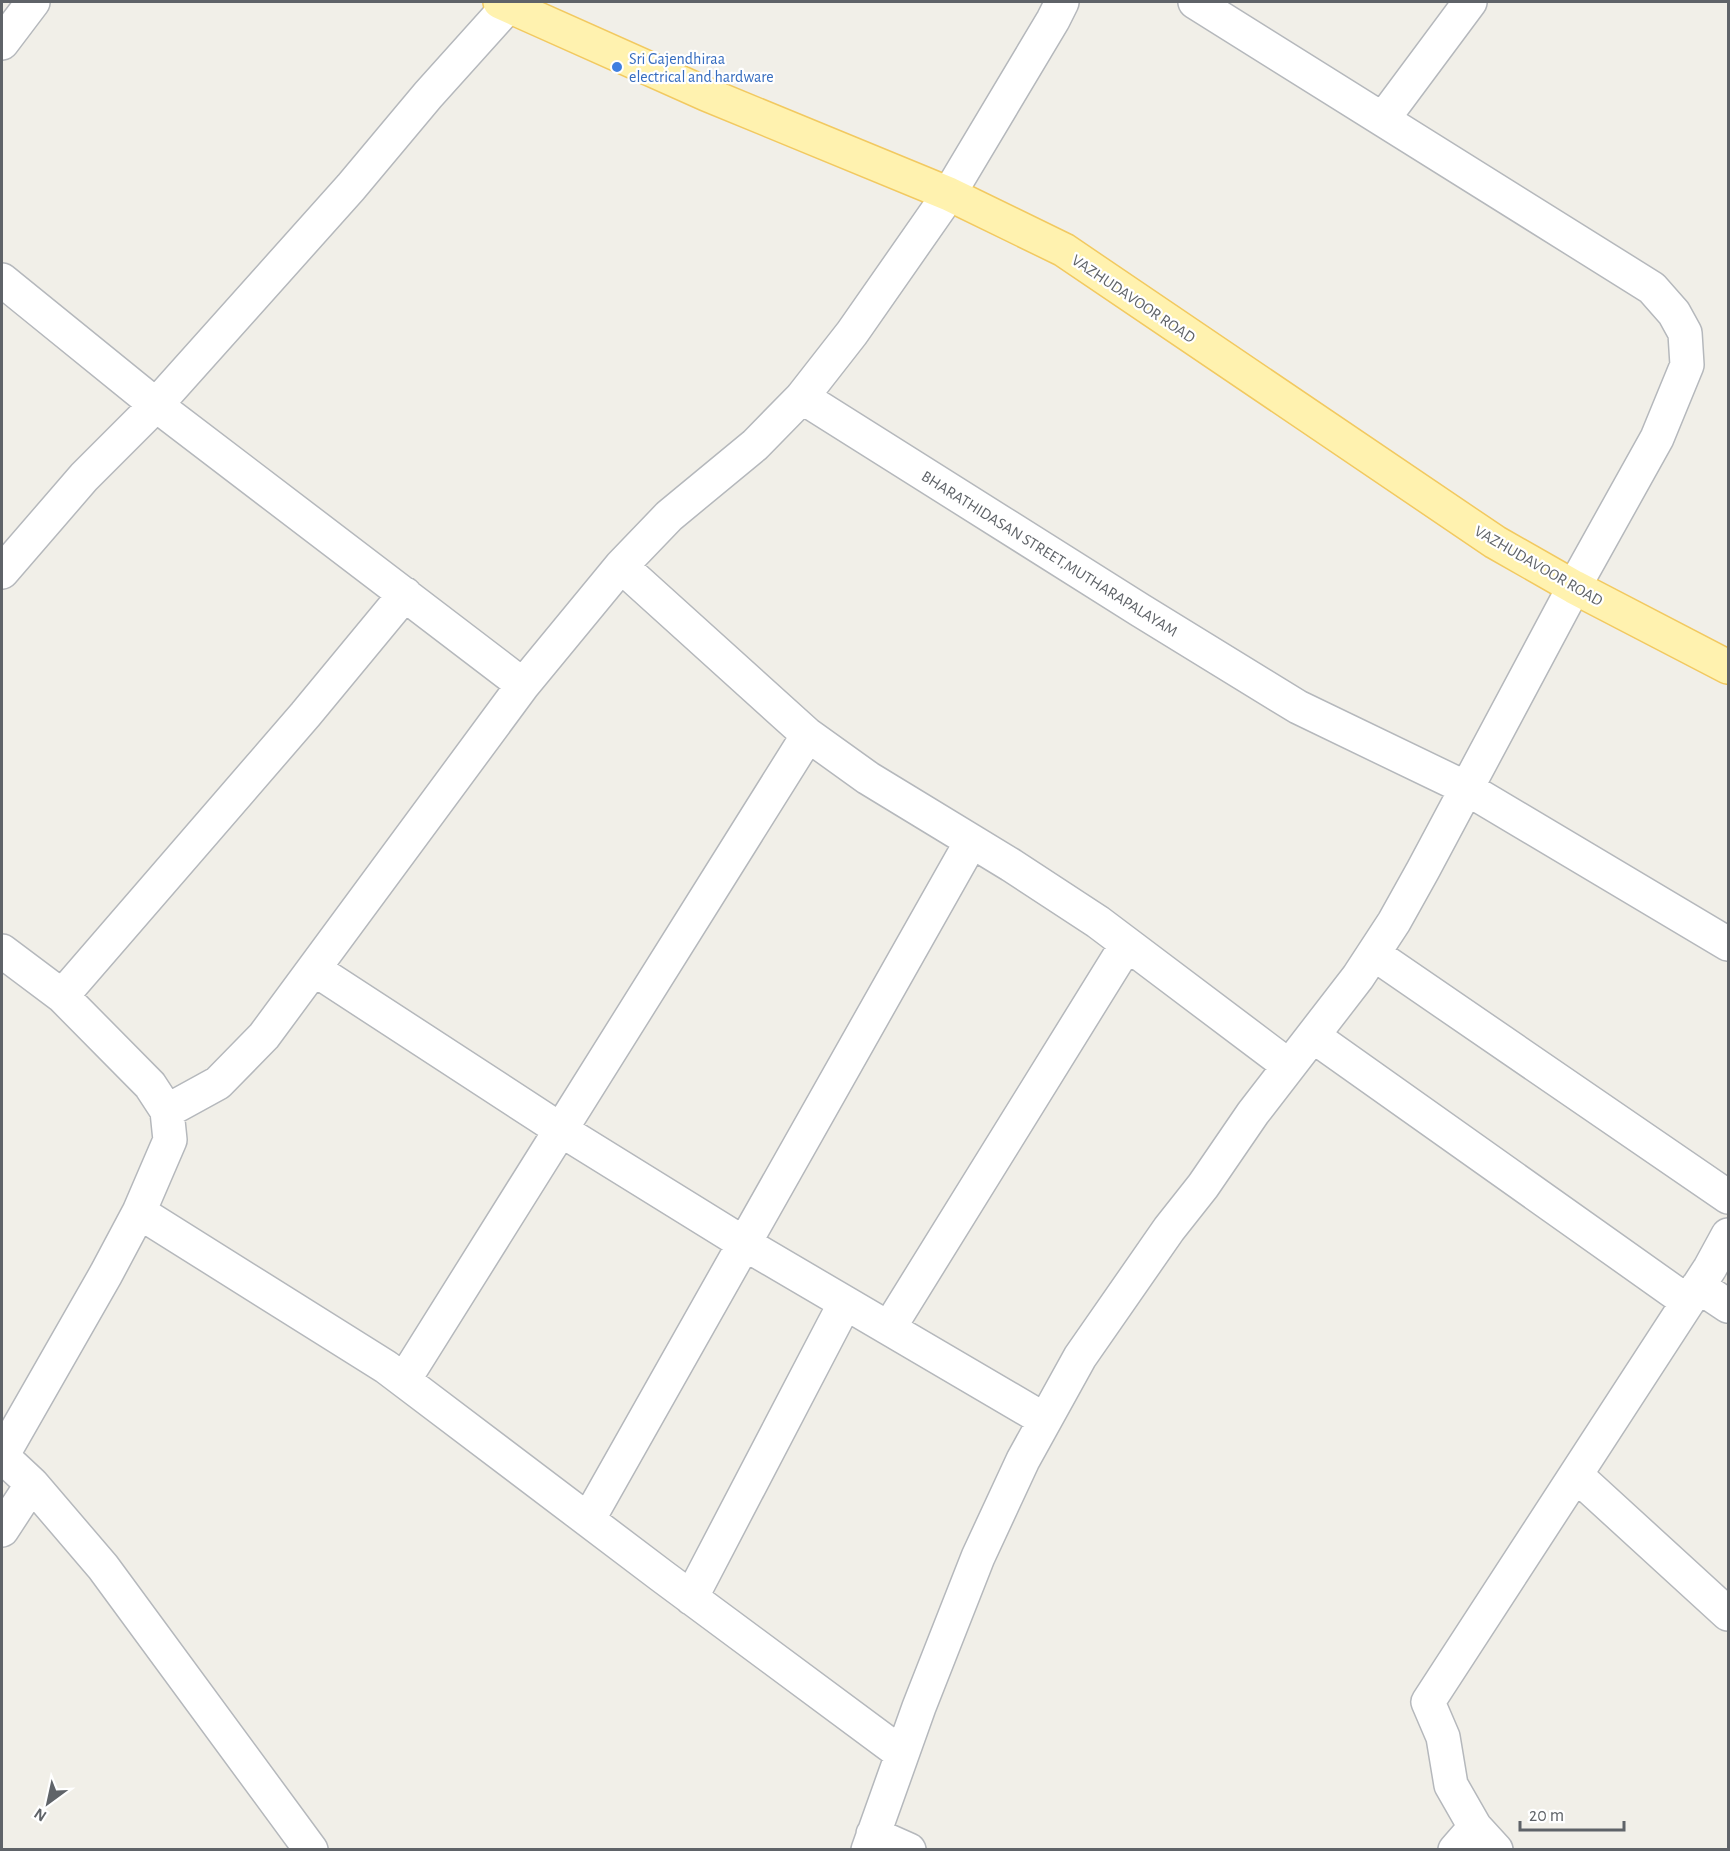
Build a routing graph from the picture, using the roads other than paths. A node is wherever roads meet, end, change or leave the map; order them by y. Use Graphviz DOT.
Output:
graph roads {
  1 [pos="33,2"];
  2 [pos="1062,2"];
  3 [pos="1195,2"];
  4 [pos="1470,2"];
  5 [pos="504,4"];
  6 [pos="2,43"];
  7 [pos="1383,119"];
  8 [pos="949,194"];
  9 [pos="2,280"];
  10 [pos="802,397"];
  11 [pos="156,405"];
  12 [pos="621,566"];
  13 [pos="2,572"];
  14 [pos="1574,587"];
  15 [pos="405,594"];
  16 [pos="1728,667"];
  17 [pos="523,685"];
  18 [pos="808,735"];
  19 [pos="1466,788"];
  20 [pos="971,842"];
  21 [pos="1127,944"];
  22 [pos="1728,944"];
  23 [pos="2,951"];
  24 [pos="1374,954"];
  25 [pos="314,969"];
  26 [pos="62,996"];
  27 [pos="1313,1035"];
  28 [pos="1289,1066"];
  29 [pos="167,1111"];
  30 [pos="561,1130"];
  31 [pos="1728,1197"];
  32 [pos="139,1212"];
  33 [pos="1728,1235"];
  34 [pos="744,1244"];
  35 [pos="1693,1294"];
  36 [pos="845,1303"];
  37 [pos="1728,1306"];
  38 [pos="889,1328"];
  39 [pos="404,1380"];
  40 [pos="1046,1420"];
  41 [pos="2,1456"];
  42 [pos="1576,1475"];
  43 [pos="32,1484"];
  44 [pos="588,1520"];
  45 [pos="2,1530"];
  46 [pos="692,1598"];
  47 [pos="1728,1614"];
  48 [pos="902,1754"];
  49 [pos="871,1842"];
  50 [pos="1475,1842"];
  51 [pos="311,1850"];
  52 [pos="909,1850"];
  1 -- 6 [label="street"];
  2 -- 8 [label="street"];
  3 -- 7 [label="street"];
  4 -- 7 [label="street"];
  5 -- 8 [label="main road, VAZHUDAVOOR ROAD"];
  5 -- 11 [label="street"];
  7 -- 14 [label="street"];
  8 -- 10 [label="street"];
  8 -- 14 [label="main road, VAZHUDAVOOR ROAD"];
  9 -- 11 [label="street"];
  10 -- 12 [label="street"];
  10 -- 19 [label="street, BHARATHIDASAN STREET,MUTHARAPALAYAM"];
  11 -- 13 [label="street"];
  11 -- 15 [label="street"];
  12 -- 17 [label="street"];
  12 -- 18 [label="street"];
  14 -- 16 [label="main road, VAZHUDAVOOR ROAD"];
  14 -- 19 [label="street"];
  15 -- 17 [label="street"];
  15 -- 26 [label="street"];
  17 -- 25 [label="street"];
  18 -- 20 [label="street"];
  18 -- 30 [label="street"];
  19 -- 22 [label="street, BHARATHIDASAN STREET,MUTHARAPALAYAM"];
  19 -- 24 [label="street"];
  20 -- 21 [label="street"];
  20 -- 34 [label="street"];
  21 -- 28 [label="street"];
  21 -- 38 [label="street"];
  23 -- 26 [label="street"];
  24 -- 27 [label="street"];
  24 -- 31 [label="street"];
  25 -- 29 [label="street"];
  25 -- 30 [label="street"];
  26 -- 29 [label="street"];
  27 -- 28 [label="street"];
  27 -- 35 [label="street"];
  28 -- 40 [label="street"];
  29 -- 32 [label="street"];
  30 -- 34 [label="street"];
  30 -- 39 [label="street"];
  32 -- 39 [label="street"];
  32 -- 41 [label="street"];
  33 -- 35 [label="street"];
  34 -- 36 [label="street"];
  34 -- 44 [label="street"];
  35 -- 37 [label="street"];
  35 -- 42 [label="street"];
  36 -- 38 [label="street"];
  36 -- 46 [label="street"];
  38 -- 40 [label="street"];
  39 -- 44 [label="street"];
  40 -- 48 [label="street"];
  41 -- 43 [label="street"];
  42 -- 47 [label="street"];
  42 -- 50 [label="street"];
  43 -- 45 [label="street"];
  43 -- 51 [label="street"];
  44 -- 46 [label="street"];
  46 -- 48 [label="street"];
  48 -- 49 [label="street"];
  49 -- 52 [label="street"];
}
